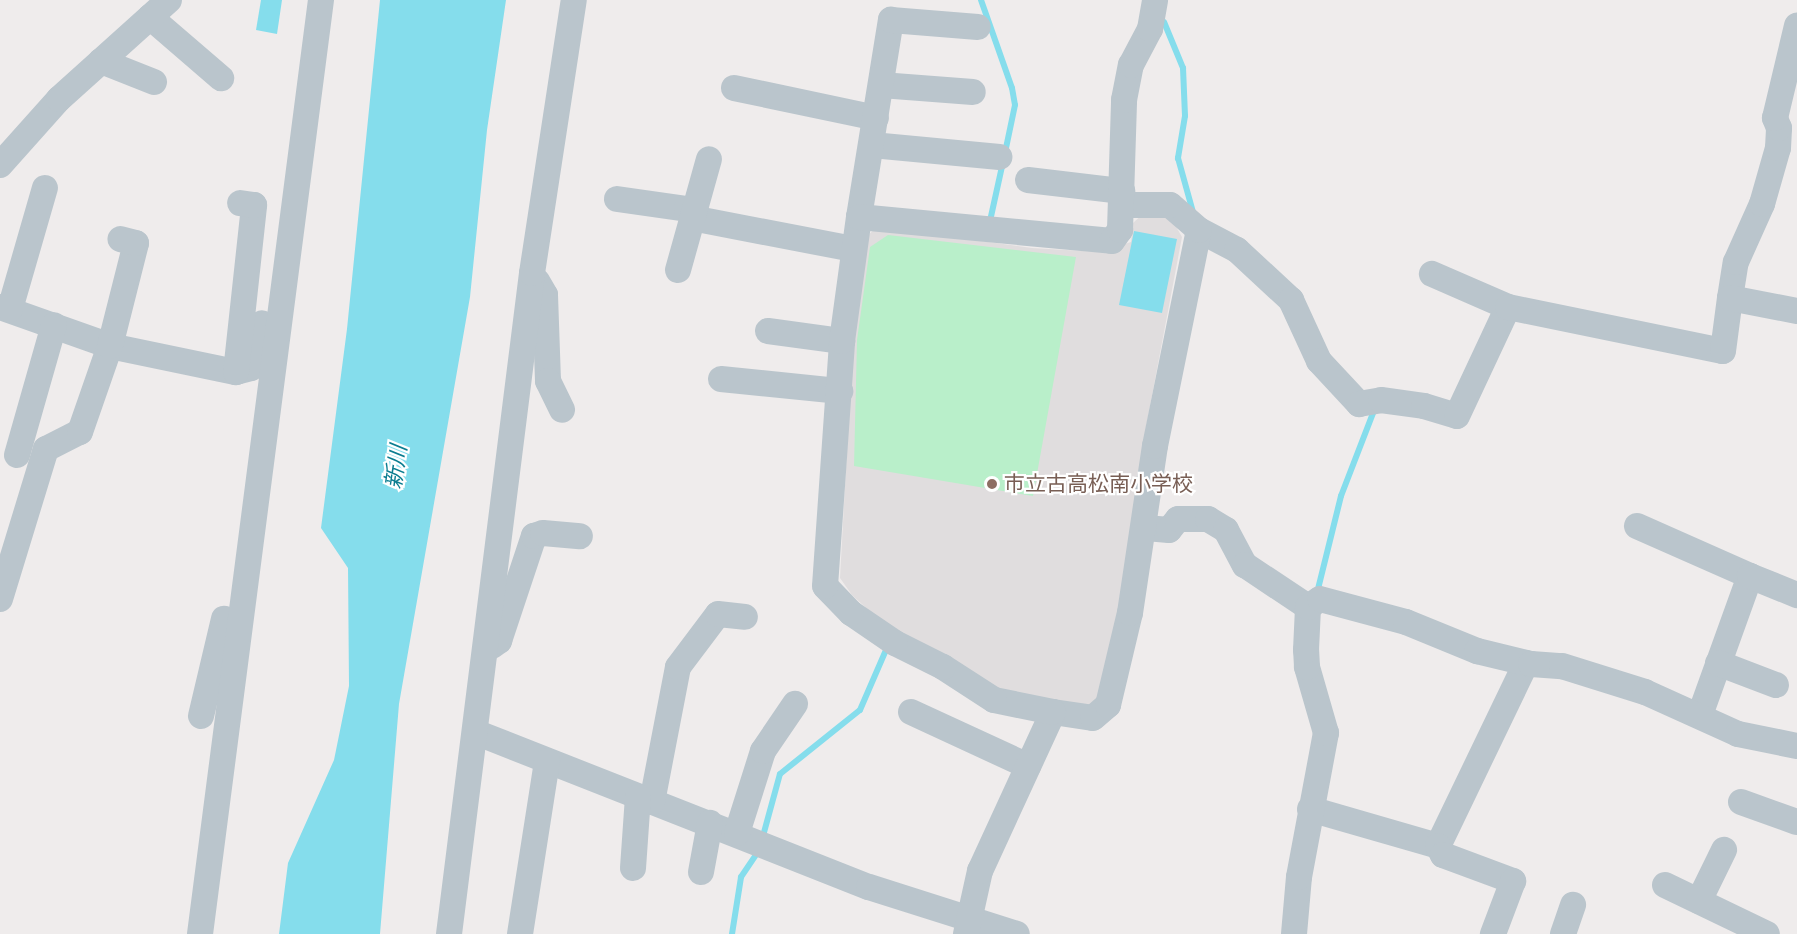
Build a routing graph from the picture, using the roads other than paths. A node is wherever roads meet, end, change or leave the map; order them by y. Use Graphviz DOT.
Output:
graph roads {
  1 [pos="321,0"];
  2 [pos="574,0"];
  3 [pos="1155,0"];
  4 [pos="159,8"];
  5 [pos="1797,26"];
  6 [pos="978,27"];
  7 [pos="101,61"];
  8 [pos="221,78"];
  9 [pos="154,82"];
  10 [pos="881,85"];
  11 [pos="734,88"];
  12 [pos="973,92"];
  13 [pos="876,118"];
  14 [pos="872,145"];
  15 [pos="999,157"];
  16 [pos="709,159"];
  17 [pos="0,165"];
  18 [pos="1028,180"];
  19 [pos="45,188"];
  20 [pos="1122,198"];
  21 [pos="617,199"];
  22 [pos="240,202"];
  23 [pos="292,212"];
  24 [pos="691,213"];
  25 [pos="859,217"];
  26 [pos="1199,230"];
  27 [pos="120,238"];
  28 [pos="853,249"];
  29 [pos="678,270"];
  30 [pos="532,273"];
  31 [pos="1432,274"];
  32 [pos="1730,298"];
  33 [pos="1508,307"];
  34 [pos="5,308"];
  35 [pos="1797,310"];
  36 [pos="54,325"];
  37 [pos="768,332"];
  38 [pos="842,341"];
  39 [pos="110,346"];
  40 [pos="236,372"];
  41 [pos="720,379"];
  42 [pos="840,391"];
  43 [pos="562,410"];
  44 [pos="17,455"];
  45 [pos="1637,526"];
  46 [pos="1146,528"];
  47 [pos="580,536"];
  48 [pos="247,565"];
  49 [pos="1750,576"];
  50 [pos="1797,595"];
  51 [pos="0,599"];
  52 [pos="1308,607"];
  53 [pos="745,616"];
  54 [pos="485,652"];
  55 [pos="1526,663"];
  56 [pos="1718,663"];
  57 [pos="1776,685"];
  58 [pos="795,704"];
  59 [pos="911,712"];
  60 [pos="1053,712"];
  61 [pos="1700,715"];
  62 [pos="201,716"];
  63 [pos="475,732"];
  64 [pos="1797,746"];
  65 [pos="547,761"];
  66 [pos="1028,766"];
  67 [pos="645,800"];
  68 [pos="1759,802"];
  69 [pos="1310,809"];
  70 [pos="1797,822"];
  71 [pos="710,823"];
  72 [pos="737,833"];
  73 [pos="1438,846"];
  74 [pos="1724,850"];
  75 [pos="633,868"];
  76 [pos="701,872"];
  77 [pos="1665,885"];
  78 [pos="1699,901"];
  79 [pos="1574,904"];
  80 [pos="968,926"];
  81 [pos="1480,933"];
  82 [pos="200,934"];
  83 [pos="449,934"];
  84 [pos="520,934"];
  85 [pos="1017,934"];
  86 [pos="1294,934"];
  87 [pos="1563,934"];
  88 [pos="1766,934"];
  1 -- 23 [label="street"];
  2 -- 30 [label="street"];
  3 -- 20 [label="street"];
  4 -- 7 [label="street"];
  4 -- 8 [label="street"];
  5 -- 32 [label="street"];
  6 -- 10 [label="street"];
  7 -- 9 [label="street"];
  7 -- 17 [label="street"];
  10 -- 12 [label="street"];
  10 -- 13 [label="street"];
  11 -- 13 [label="street"];
  13 -- 14 [label="street"];
  14 -- 15 [label="street"];
  14 -- 25 [label="street"];
  16 -- 24 [label="street"];
  18 -- 20 [label="street"];
  19 -- 34 [label="street"];
  20 -- 25 [label="street"];
  20 -- 26 [label="street"];
  21 -- 24 [label="street"];
  22 -- 40 [label="street"];
  23 -- 40 [label="street"];
  23 -- 48 [label="street"];
  24 -- 28 [label="street"];
  24 -- 29 [label="street"];
  25 -- 28 [label="street"];
  26 -- 33 [label="street"];
  26 -- 46 [label="street"];
  27 -- 39 [label="street"];
  28 -- 38 [label="street"];
  30 -- 43 [label="street"];
  30 -- 54 [label="street"];
  31 -- 33 [label="street"];
  32 -- 33 [label="street"];
  32 -- 35 [label="street"];
  34 -- 36 [label="street"];
  36 -- 39 [label="street"];
  36 -- 44 [label="street"];
  37 -- 38 [label="street"];
  38 -- 42 [label="street"];
  39 -- 40 [label="street"];
  39 -- 51 [label="street"];
  41 -- 42 [label="street"];
  42 -- 60 [label="street"];
  45 -- 49 [label="street"];
  46 -- 52 [label="street"];
  46 -- 60 [label="street"];
  47 -- 54 [label="street"];
  48 -- 62 [label="street"];
  48 -- 82 [label="street"];
  49 -- 50 [label="street"];
  49 -- 56 [label="street"];
  52 -- 55 [label="street"];
  52 -- 69 [label="street"];
  53 -- 67 [label="street"];
  54 -- 63 [label="street"];
  55 -- 61 [label="street"];
  55 -- 73 [label="street"];
  56 -- 57 [label="street"];
  56 -- 61 [label="street"];
  58 -- 72 [label="street"];
  59 -- 66 [label="street"];
  60 -- 66 [label="street"];
  61 -- 64 [label="street"];
  63 -- 65 [label="street"];
  63 -- 83 [label="street"];
  65 -- 67 [label="street"];
  65 -- 84 [label="street"];
  66 -- 80 [label="street"];
  67 -- 71 [label="street"];
  67 -- 75 [label="street"];
  68 -- 70 [label="street"];
  69 -- 73 [label="street"];
  69 -- 86 [label="street"];
  71 -- 72 [label="street"];
  71 -- 76 [label="street"];
  72 -- 80 [label="street"];
  73 -- 81 [label="street"];
  74 -- 78 [label="street"];
  77 -- 78 [label="street"];
  78 -- 88 [label="street"];
  79 -- 87 [label="street"];
  80 -- 85 [label="street"];
}
